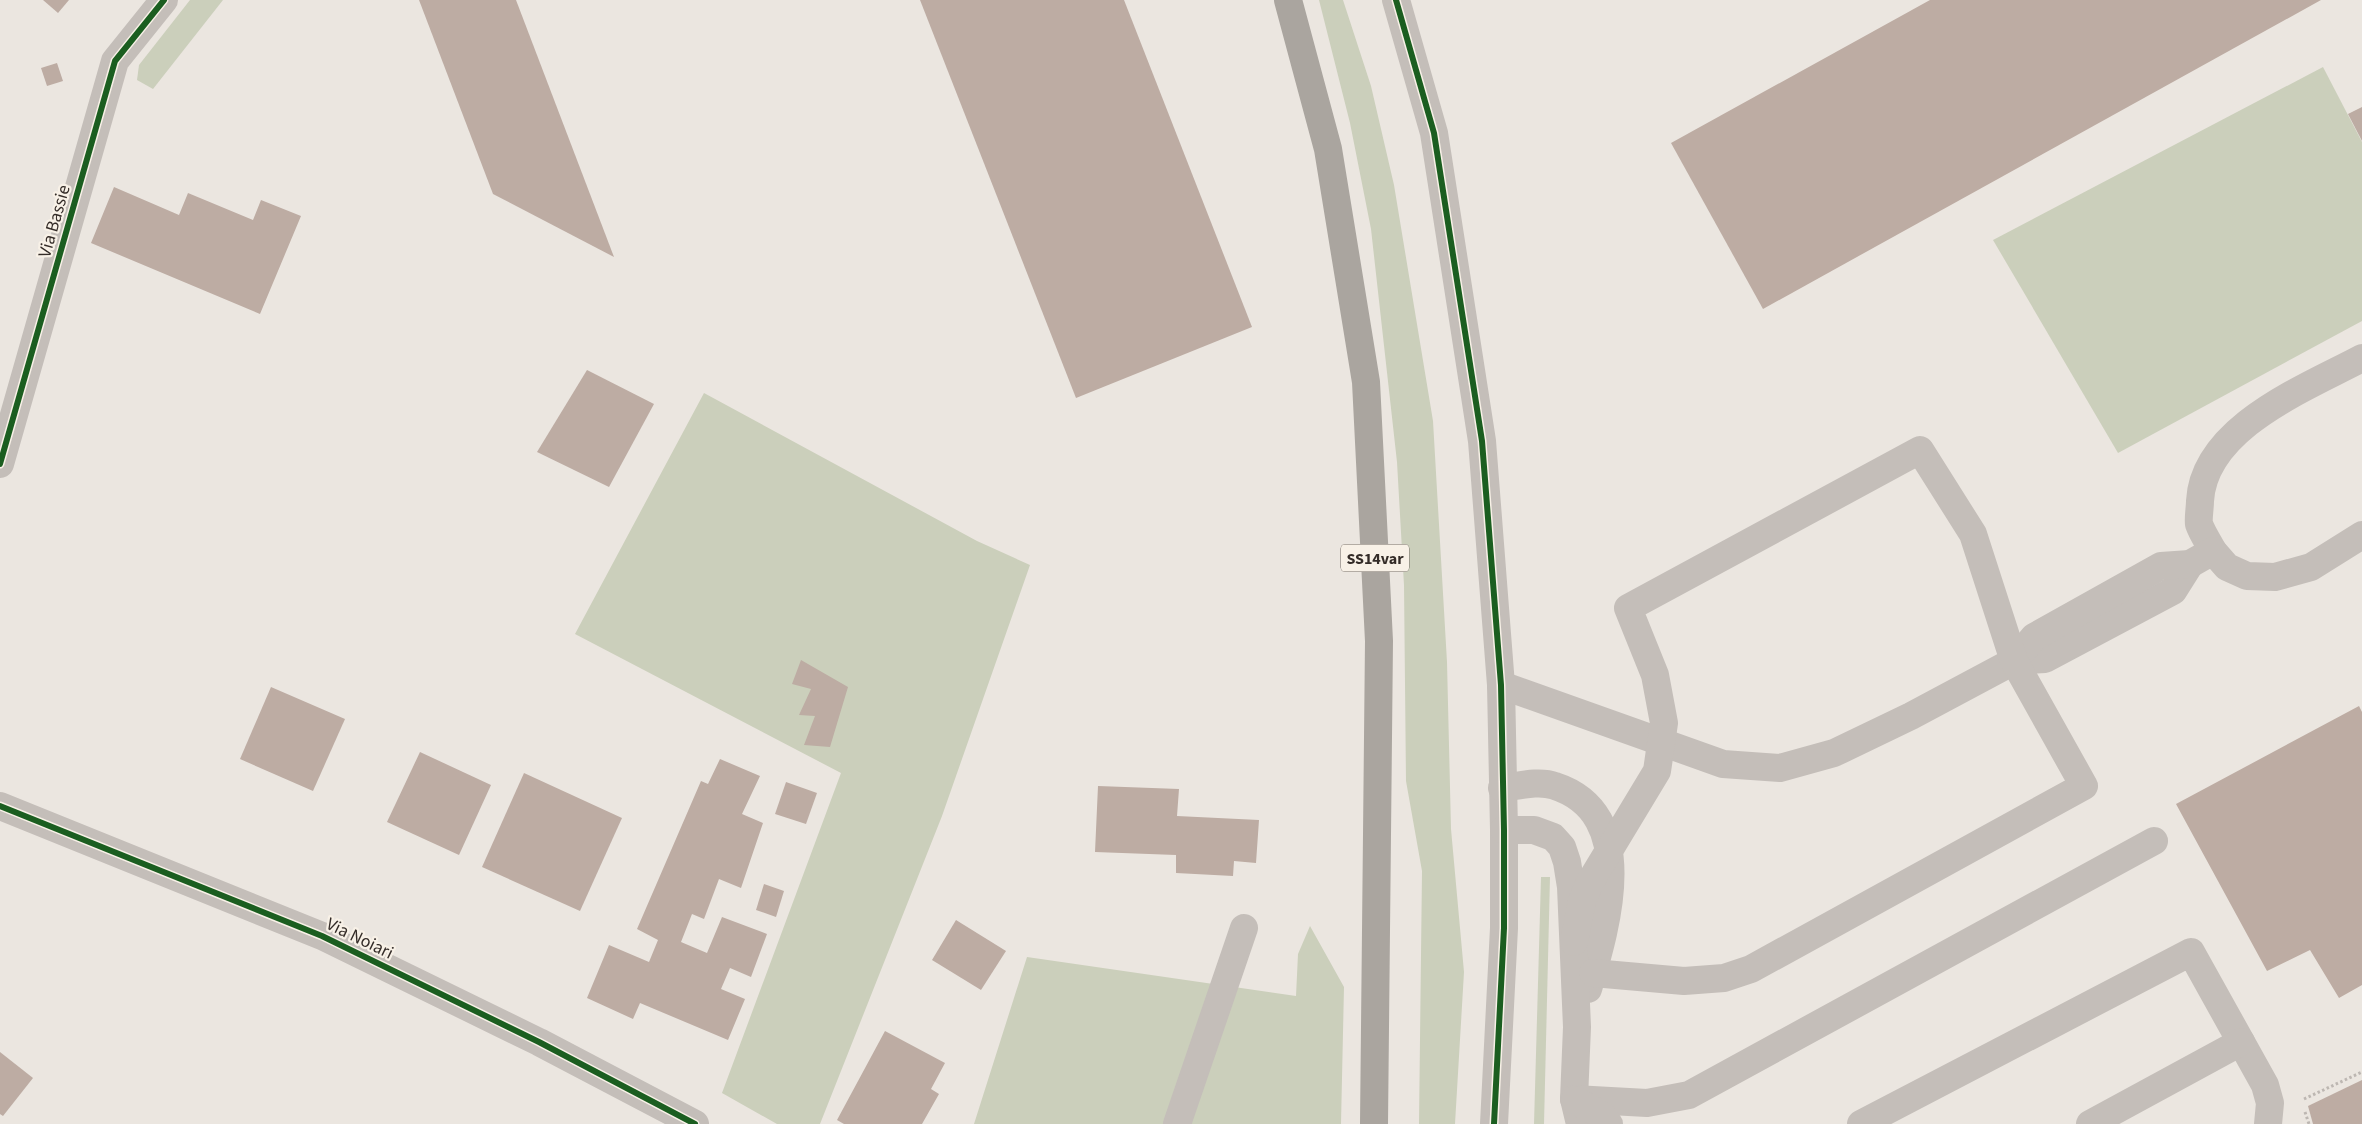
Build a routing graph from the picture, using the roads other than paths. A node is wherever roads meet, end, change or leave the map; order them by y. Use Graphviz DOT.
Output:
graph roads {
  1 [pos="164,0"];
  2 [pos="1288,0"];
  3 [pos="1396,0"];
  4 [pos="2362,358"];
  5 [pos="0,464"];
  6 [pos="2362,535"];
  7 [pos="2214,551"];
  8 [pos="2014,661"];
  9 [pos="1501,685"];
  10 [pos="1661,741"];
  11 [pos="1502,788"];
  12 [pos="0,806"];
  13 [pos="1504,830"];
  14 [pos="2154,841"];
  15 [pos="1608,850"];
  16 [pos="1244,928"];
  17 [pos="1574,942"];
  18 [pos="1593,973"];
  19 [pos="1577,1027"];
  20 [pos="2241,1042"];
  21 [pos="1573,1116"];
  22 [pos="695,1124"];
  23 [pos="1177,1124"];
  24 [pos="1374,1124"];
  25 [pos="1494,1124"];
  26 [pos="1609,1124"];
  27 [pos="1861,1124"];
  28 [pos="2090,1124"];
  29 [pos="2268,1124"];
  1 -- 5 [label="street, Via Bassie"];
  2 -- 24 [label="highway, SS14var"];
  3 -- 9 [label="street"];
  4 -- 7 [label="street"];
  6 -- 7 [label="street"];
  7 -- 8 [label="street"];
  8 -- 10 [label="street"];
  8 -- 10 [label="street"];
  8 -- 18 [label="street"];
  9 -- 10 [label="street"];
  9 -- 11 [label="street"];
  10 -- 15 [label="street"];
  11 -- 13 [label="street"];
  11 -- 15 [label="street"];
  12 -- 22 [label="street, Via Noiari"];
  13 -- 17 [label="street"];
  13 -- 25 [label="street"];
  14 -- 21 [label="street"];
  15 -- 17 [label="street"];
  15 -- 18 [label="street"];
  16 -- 23 [label="street"];
  17 -- 19 [label="street"];
  18 -- 19 [label="street"];
  19 -- 21 [label="street"];
  20 -- 27 [label="street"];
  20 -- 28 [label="street"];
  20 -- 29 [label="street"];
  21 -- 26 [label="street"];
}
